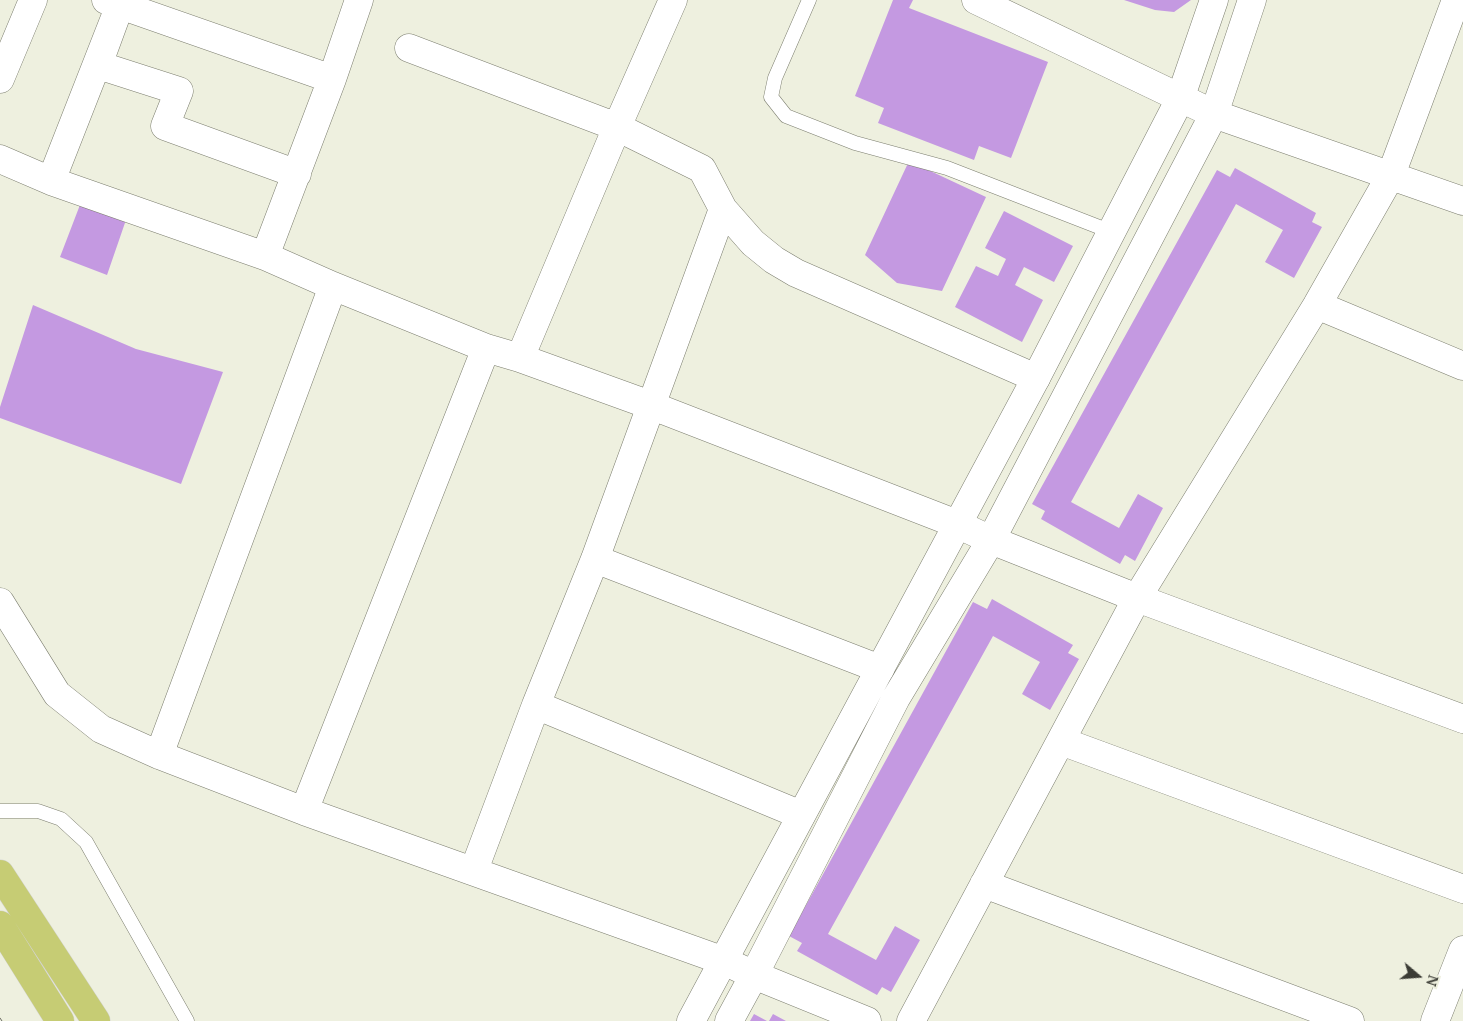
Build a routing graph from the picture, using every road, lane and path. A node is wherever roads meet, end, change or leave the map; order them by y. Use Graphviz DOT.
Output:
graph roads {
  1 [pos="33,0"];
  2 [pos="359,0"];
  3 [pos="673,0"];
  4 [pos="809,0"];
  5 [pos="976,0"];
  6 [pos="1214,0"];
  7 [pos="1252,0"];
  8 [pos="1456,0"];
  9 [pos="113,2"];
  10 [pos="408,48"];
  11 [pos="0,79"];
  12 [pos="332,79"];
  13 [pos="1180,99"];
  14 [pos="1214,114"];
  15 [pos="617,127"];
  16 [pos="0,159"];
  17 [pos="297,174"];
  18 [pos="1391,175"];
  19 [pos="51,181"];
  20 [pos="1463,201"];
  21 [pos="723,209"];
  22 [pos="1112,232"];
  23 [pos="265,256"];
  24 [pos="332,286"];
  25 [pos="1317,305"];
  26 [pos="486,348"];
  27 [pos="520,358"];
  28 [pos="1463,366"];
  29 [pos="1036,378"];
  30 [pos="650,404"];
  31 [pos="957,524"];
  32 [pos="991,540"];
  33 [pos="595,560"];
  34 [pos="1138,598"];
  35 [pos="0,602"];
  36 [pos="880,669"];
  37 [pos="536,705"];
  38 [pos="1463,719"];
  39 [pos="1061,741"];
  40 [pos="159,754"];
  41 [pos="304,810"];
  42 [pos="0,811"];
  43 [pos="802,815"];
  44 [pos="474,870"];
  45 [pos="0,874"];
  46 [pos="984,884"];
  47 [pos="1463,888"];
  48 [pos="0,925"];
  49 [pos="1463,950"];
  50 [pos="724,961"];
  51 [pos="754,975"];
  52 [pos="60,1021"];
  53 [pos="96,1021"];
  54 [pos="187,1021"];
  55 [pos="691,1021"];
  56 [pos="729,1021"];
  57 [pos="867,1021"];
  58 [pos="912,1021"];
  59 [pos="1350,1021"];
  60 [pos="1435,1021"];
  1 -- 11 [label="street"];
  2 -- 12 [label="street"];
  3 -- 15 [label="street"];
  4 -- 22 [label="lane"];
  5 -- 13 [label="street"];
  6 -- 13 [label="street"];
  7 -- 14 [label="street"];
  8 -- 18 [label="street"];
  9 -- 12 [label="street"];
  9 -- 17 [label="street"];
  9 -- 19 [label="street"];
  10 -- 15 [label="street"];
  12 -- 17 [label="street"];
  13 -- 14 [label="street"];
  13 -- 22 [label="street"];
  14 -- 18 [label="street"];
  14 -- 32 [label="street"];
  15 -- 21 [label="street"];
  15 -- 27 [label="street"];
  16 -- 19 [label="street"];
  17 -- 23 [label="street"];
  18 -- 20 [label="street"];
  18 -- 25 [label="street"];
  19 -- 23 [label="street"];
  21 -- 29 [label="street"];
  21 -- 30 [label="street"];
  22 -- 29 [label="street"];
  23 -- 24 [label="street"];
  24 -- 26 [label="street"];
  24 -- 40 [label="street"];
  25 -- 28 [label="street"];
  25 -- 34 [label="street"];
  26 -- 27 [label="street"];
  26 -- 41 [label="street"];
  27 -- 30 [label="street"];
  29 -- 31 [label="street"];
  30 -- 31 [label="street"];
  30 -- 33 [label="street"];
  31 -- 32 [label="street"];
  31 -- 36 [label="street"];
  32 -- 34 [label="street"];
  32 -- 51 [label="street"];
  33 -- 36 [label="street"];
  33 -- 37 [label="street"];
  34 -- 38 [label="street"];
  34 -- 39 [label="street"];
  35 -- 40 [label="street"];
  36 -- 43 [label="street"];
  37 -- 43 [label="street"];
  37 -- 44 [label="street"];
  39 -- 46 [label="street"];
  39 -- 47 [label="street"];
  40 -- 41 [label="street"];
  41 -- 44 [label="street"];
  42 -- 54 [label="lane"];
  43 -- 50 [label="street"];
  44 -- 50 [label="street"];
  45 -- 53 [label="highway"];
  46 -- 58 [label="street"];
  46 -- 59 [label="street"];
  48 -- 52 [label="highway"];
  49 -- 60 [label="street"];
  50 -- 51 [label="street"];
  50 -- 55 [label="street"];
  51 -- 56 [label="street"];
  51 -- 57 [label="street"];
}
